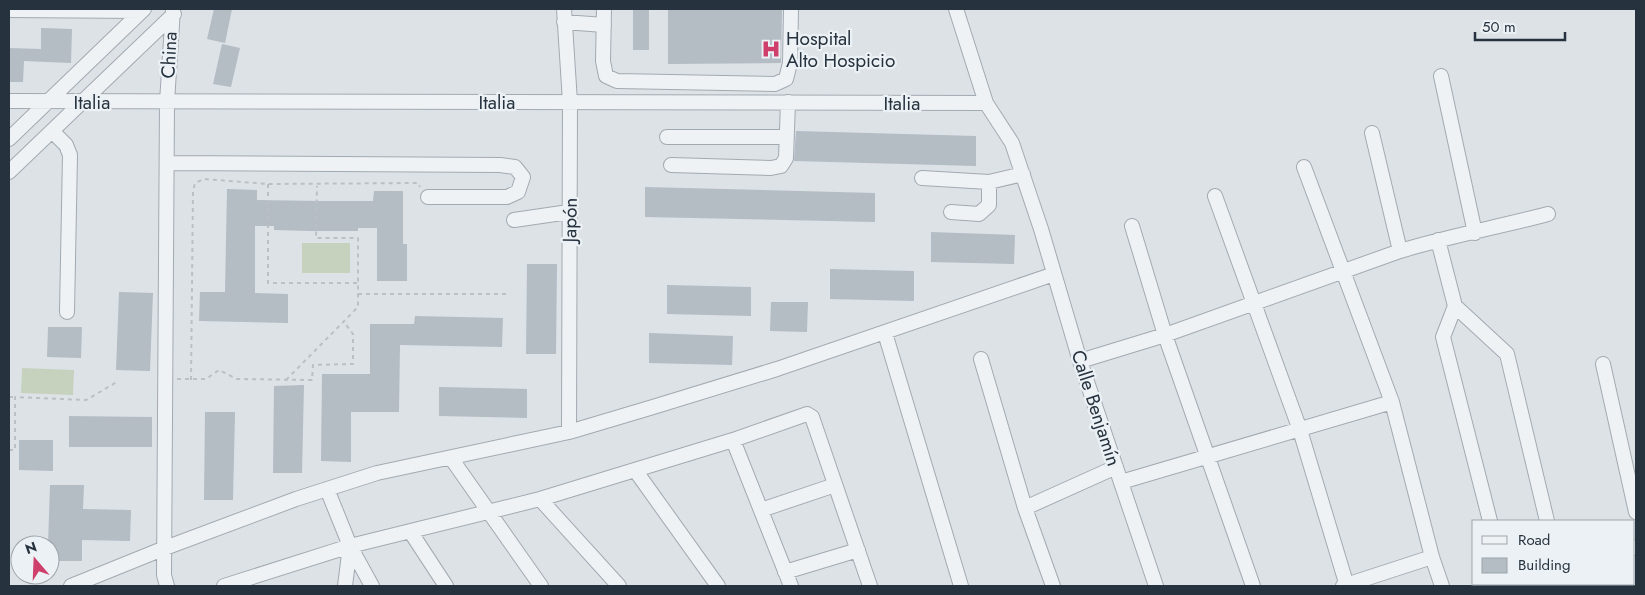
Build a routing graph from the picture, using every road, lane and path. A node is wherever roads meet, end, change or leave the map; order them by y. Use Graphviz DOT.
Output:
graph roads {
  1 [pos="604,9"];
  2 [pos="791,9"];
  3 [pos="956,9"];
  4 [pos="9,10"];
  5 [pos="88,10"];
  6 [pos="143,10"];
  7 [pos="175,12"];
  8 [pos="564,16"];
  9 [pos="604,25"];
  10 [pos="1441,76"];
  11 [pos="9,101"];
  12 [pos="48,101"];
  13 [pos="82,102"];
  14 [pos="167,102"];
  15 [pos="570,102"];
  16 [pos="788,102"];
  17 [pos="986,103"];
  18 [pos="52,131"];
  19 [pos="1372,133"];
  20 [pos="667,137"];
  21 [pos="787,137"];
  22 [pos="9,139"];
  23 [pos="167,162"];
  24 [pos="670,165"];
  25 [pos="1304,167"];
  26 [pos="9,172"];
  27 [pos="1023,174"];
  28 [pos="922,178"];
  29 [pos="989,182"];
  30 [pos="268,184"];
  31 [pos="317,185"];
  32 [pos="1215,196"];
  33 [pos="428,197"];
  34 [pos="569,212"];
  35 [pos="951,212"];
  36 [pos="1548,214"];
  37 [pos="514,220"];
  38 [pos="1132,226"];
  39 [pos="1475,233"];
  40 [pos="1438,240"];
  41 [pos="1400,251"];
  42 [pos="1344,272"];
  43 [pos="1054,274"];
  44 [pos="358,283"];
  45 [pos="358,294"];
  46 [pos="509,294"];
  47 [pos="1255,302"];
  48 [pos="1455,306"];
  49 [pos="67,312"];
  50 [pos="344,322"];
  51 [pos="885,333"];
  52 [pos="1165,335"];
  53 [pos="981,359"];
  54 [pos="1080,361"];
  55 [pos="1603,364"];
  56 [pos="165,379"];
  57 [pos="191,380"];
  58 [pos="286,380"];
  59 [pos="117,382"];
  60 [pos="9,398"];
  61 [pos="15,398"];
  62 [pos="1392,402"];
  63 [pos="1300,430"];
  64 [pos="569,432"];
  65 [pos="733,440"];
  66 [pos="9,450"];
  67 [pos="1207,456"];
  68 [pos="451,458"];
  69 [pos="1116,467"];
  70 [pos="635,470"];
  71 [pos="1121,482"];
  72 [pos="835,485"];
  73 [pos="327,489"];
  74 [pos="540,499"];
  75 [pos="1025,508"];
  76 [pos="761,510"];
  77 [pos="487,512"];
  78 [pos="1636,512"];
  79 [pos="1490,520"];
  80 [pos="1548,520"];
  81 [pos="410,531"];
  82 [pos="350,546"];
  83 [pos="165,548"];
  84 [pos="858,550"];
  85 [pos="1432,557"];
  86 [pos="785,572"];
  87 [pos="269,580"];
  88 [pos="71,586"];
  89 [pos="167,586"];
  90 [pos="224,586"];
  91 [pos="345,586"];
  92 [pos="372,586"];
  93 [pos="446,586"];
  94 [pos="541,586"];
  95 [pos="619,586"];
  96 [pos="718,586"];
  97 [pos="791,586"];
  98 [pos="870,586"];
  99 [pos="961,586"];
  100 [pos="1053,586"];
  101 [pos="1156,586"];
  102 [pos="1253,586"];
  103 [pos="1346,586"];
  104 [pos="1442,586"];
  1 -- 9 [label="street"];
  2 -- 9 [label="street"];
  3 -- 17 [label="street, Calle Benjamín"];
  4 -- 5 [label="street"];
  5 -- 6 [label="street"];
  6 -- 12 [label="street"];
  7 -- 13 [label="street"];
  7 -- 14 [label="street, China"];
  8 -- 9 [label="street"];
  8 -- 15 [label="street, Japón"];
  10 -- 39 [label="street"];
  11 -- 12 [label="street, Italia"];
  12 -- 13 [label="street, Italia"];
  12 -- 22 [label="street"];
  13 -- 14 [label="street, Italia"];
  13 -- 18 [label="street"];
  14 -- 15 [label="street, Italia"];
  14 -- 23 [label="street, China"];
  15 -- 16 [label="street, Italia"];
  15 -- 34 [label="street, Japón"];
  16 -- 17 [label="street, Italia"];
  16 -- 21 [label="street"];
  17 -- 27 [label="street, Calle Benjamín"];
  18 -- 26 [label="street"];
  18 -- 49 [label="street"];
  19 -- 41 [label="street"];
  20 -- 21 [label="street"];
  21 -- 24 [label="street"];
  23 -- 33 [label="street"];
  23 -- 56 [label="street, China"];
  25 -- 42 [label="street"];
  27 -- 29 [label="street"];
  27 -- 43 [label="street, Calle Benjamín"];
  28 -- 29 [label="street"];
  29 -- 35 [label="street"];
  30 -- 31 [label="path"];
  30 -- 44 [label="path"];
  30 -- 57 [label="path"];
  31 -- 33 [label="path"];
  31 -- 44 [label="path"];
  32 -- 47 [label="street"];
  34 -- 37 [label="street"];
  34 -- 64 [label="street, Japón"];
  36 -- 39 [label="street"];
  38 -- 52 [label="street"];
  39 -- 40 [label="street"];
  40 -- 41 [label="street"];
  40 -- 48 [label="street"];
  41 -- 42 [label="street"];
  42 -- 47 [label="street"];
  42 -- 62 [label="street"];
  43 -- 51 [label="street"];
  43 -- 54 [label="street, Calle Benjamín"];
  44 -- 45 [label="path"];
  45 -- 46 [label="path"];
  45 -- 50 [label="path"];
  47 -- 52 [label="street"];
  47 -- 63 [label="street"];
  48 -- 79 [label="street"];
  48 -- 80 [label="street"];
  50 -- 58 [label="path"];
  50 -- 58 [label="path"];
  51 -- 64 [label="street"];
  51 -- 99 [label="street"];
  52 -- 54 [label="street"];
  52 -- 67 [label="street"];
  53 -- 75 [label="street"];
  54 -- 69 [label="street, Calle Benjamín"];
  55 -- 78 [label="street"];
  56 -- 57 [label="path"];
  56 -- 83 [label="street, China"];
  57 -- 58 [label="path"];
  59 -- 61 [label="path"];
  60 -- 61 [label="path"];
  61 -- 66 [label="path"];
  62 -- 63 [label="street"];
  62 -- 85 [label="street"];
  63 -- 67 [label="street"];
  63 -- 103 [label="street"];
  64 -- 68 [label="street"];
  65 -- 70 [label="street"];
  65 -- 72 [label="street"];
  65 -- 76 [label="street"];
  67 -- 71 [label="street"];
  67 -- 102 [label="street"];
  68 -- 73 [label="street"];
  68 -- 77 [label="street"];
  69 -- 71 [label="street, Calle Benjamín"];
  69 -- 75 [label="street"];
  70 -- 74 [label="street"];
  70 -- 96 [label="street"];
  71 -- 101 [label="street, Calle Benjamín"];
  72 -- 76 [label="street"];
  72 -- 84 [label="street"];
  73 -- 82 [label="street"];
  73 -- 83 [label="street"];
  74 -- 77 [label="street"];
  74 -- 95 [label="street"];
  75 -- 100 [label="street"];
  76 -- 86 [label="street"];
  77 -- 81 [label="street"];
  77 -- 94 [label="street"];
  81 -- 82 [label="street"];
  81 -- 93 [label="street"];
  82 -- 87 [label="street"];
  82 -- 91 [label="street"];
  82 -- 92 [label="street"];
  83 -- 88 [label="street"];
  83 -- 89 [label="street, China"];
  84 -- 86 [label="street"];
  84 -- 98 [label="street"];
  85 -- 103 [label="street"];
  85 -- 104 [label="street"];
  86 -- 97 [label="street"];
  87 -- 90 [label="street"];
}
